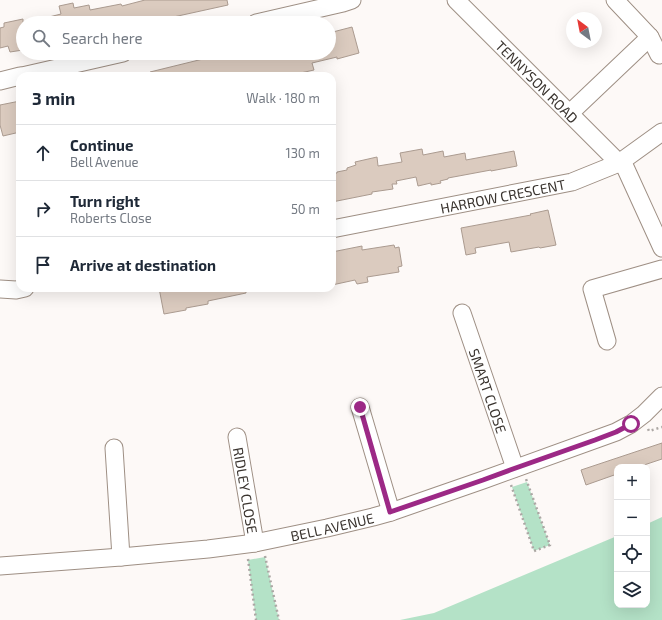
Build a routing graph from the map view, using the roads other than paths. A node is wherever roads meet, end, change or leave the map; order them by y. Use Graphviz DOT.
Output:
graph roads {
  1 [pos="352,0"];
  2 [pos="456,0"];
  3 [pos="615,0"];
  4 [pos="286,16"];
  5 [pos="650,37"];
  6 [pos="659,55"];
  7 [pos="92,60"];
  8 [pos="39,72"];
  9 [pos="16,77"];
  10 [pos="0,81"];
  11 [pos="570,113"];
  12 [pos="662,132"];
  13 [pos="619,163"];
  14 [pos="336,228"];
  15 [pos="662,248"];
  16 [pos="662,270"];
  17 [pos="0,289"];
  18 [pos="16,290"];
  19 [pos="462,313"];
  20 [pos="607,341"];
  21 [pos="662,396"];
  22 [pos="360,407"];
  23 [pos="236,437"];
  24 [pos="114,448"];
  25 [pos="514,468"];
  26 [pos="390,512"];
  27 [pos="254,543"];
  28 [pos="120,557"];
  29 [pos="0,566"];
  1 -- 4 [label="street"];
  2 -- 11 [label="street, TENNYSON ROAD"];
  3 -- 5 [label="street"];
  5 -- 6 [label="street"];
  5 -- 11 [label="street"];
  7 -- 8 [label="street"];
  9 -- 10 [label="street"];
  11 -- 13 [label="street, TENNYSON ROAD"];
  12 -- 13 [label="street, HARROW CRESCENT"];
  13 -- 14 [label="street, HARROW CRESCENT"];
  13 -- 15 [label="street"];
  16 -- 20 [label="street"];
  17 -- 18 [label="street"];
  19 -- 25 [label="street, SMART CLOSE"];
  21 -- 25 [label="street, BELL AVENUE"];
  22 -- 26 [label="street"];
  23 -- 27 [label="street, RIDLEY CLOSE"];
  24 -- 28 [label="street"];
  25 -- 26 [label="street, BELL AVENUE"];
  26 -- 27 [label="street, BELL AVENUE"];
  27 -- 28 [label="street, BELL AVENUE"];
  28 -- 29 [label="street, BELL AVENUE"];
}
